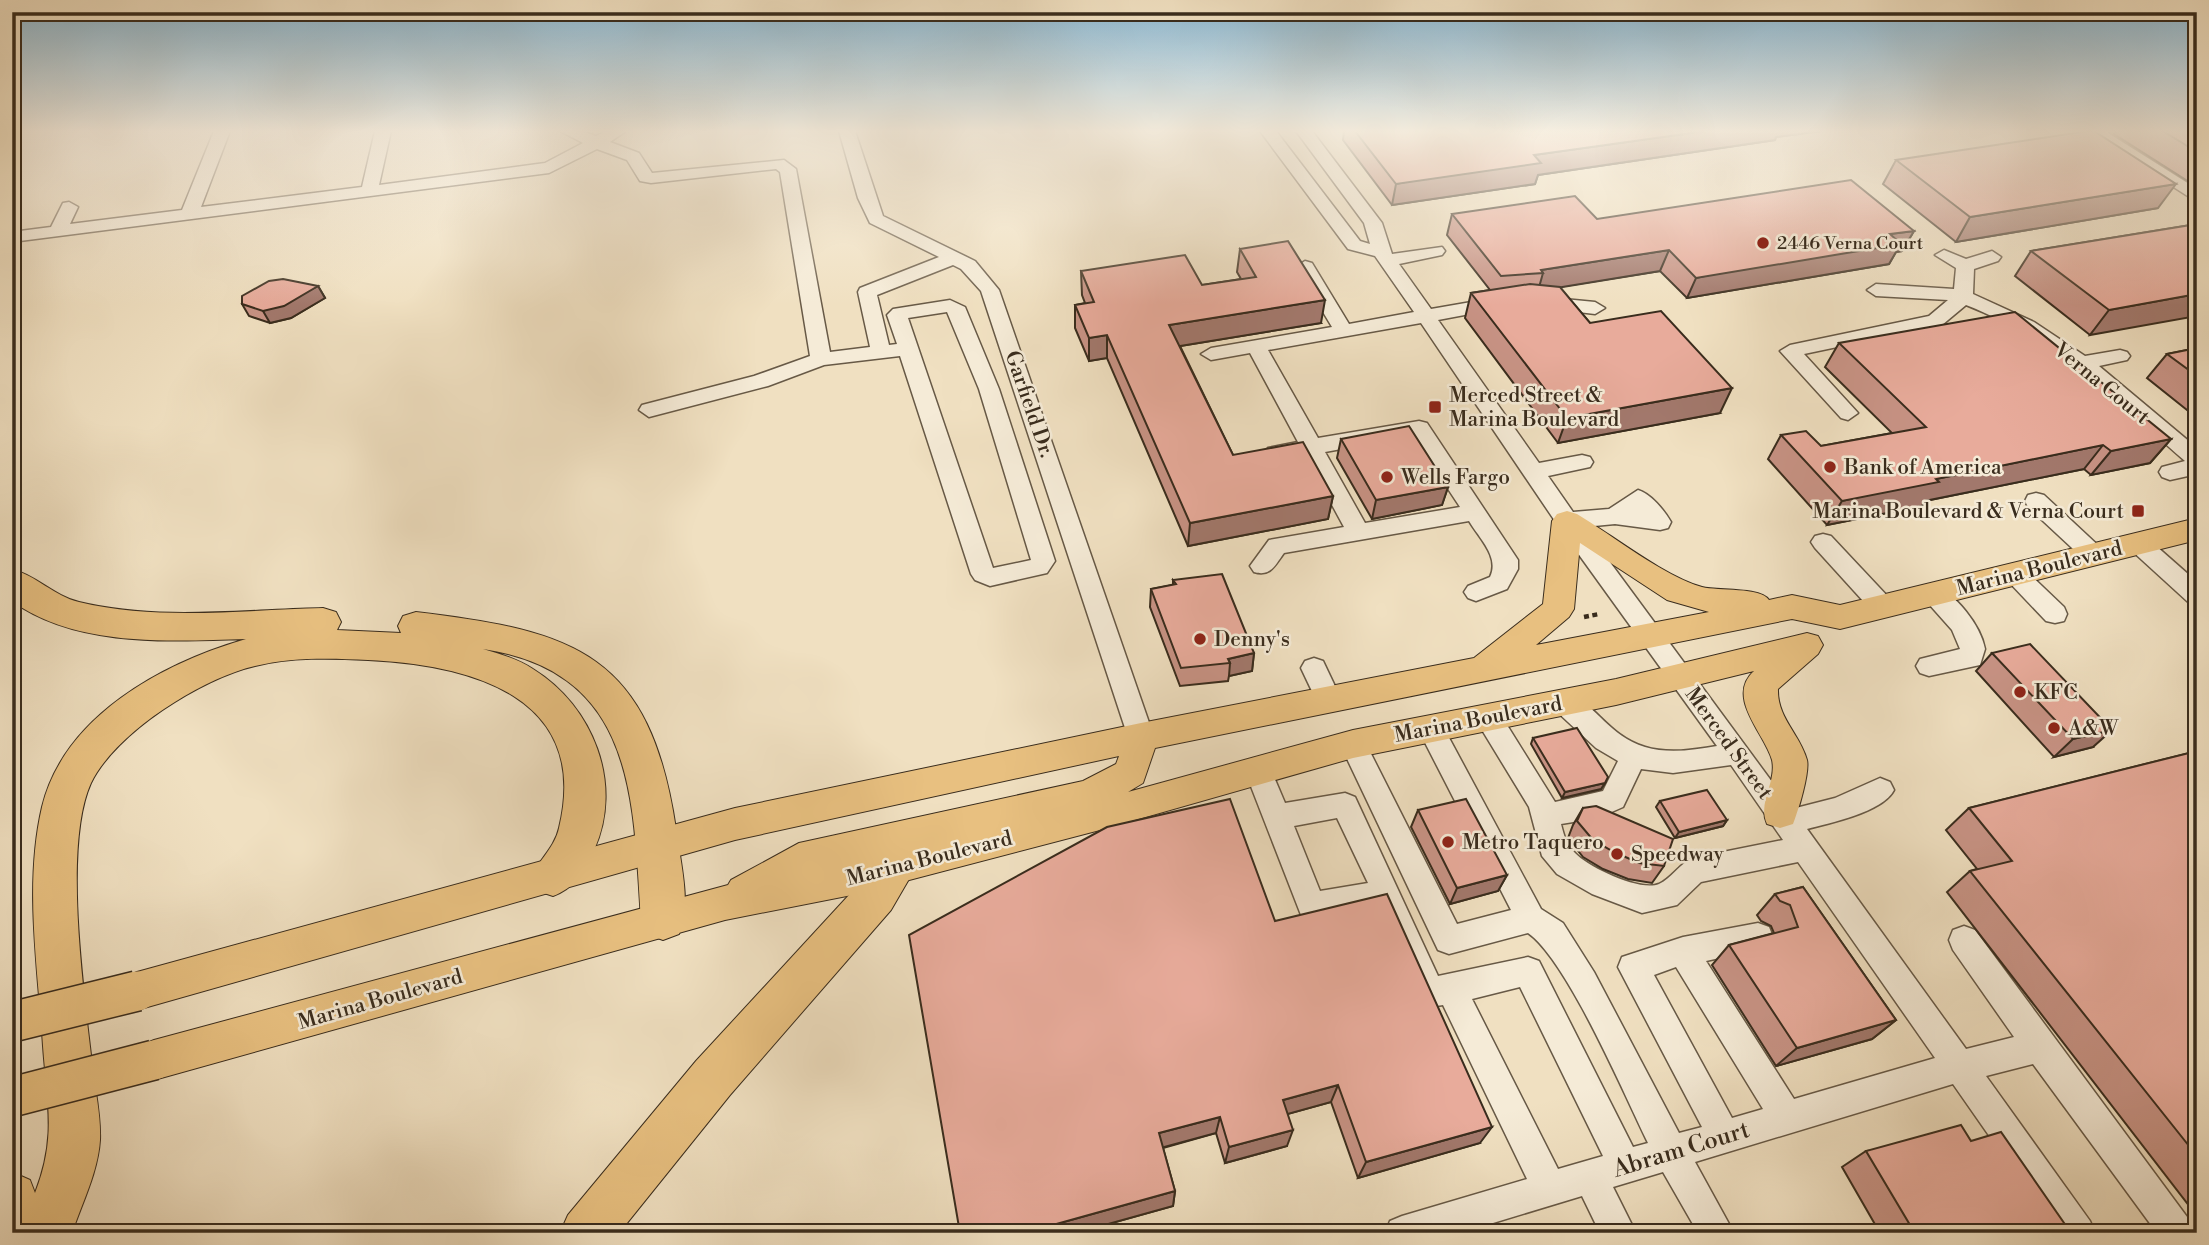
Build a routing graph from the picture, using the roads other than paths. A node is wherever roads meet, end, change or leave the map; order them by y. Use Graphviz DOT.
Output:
graph roads {
  1 [pos="198,189"];
  2 [pos="391,189"];
  3 [pos="792,189"];
  4 [pos="865,189"];
  5 [pos="1311,189"];
  6 [pos="1347,189"];
  7 [pos="369,192"];
  8 [pos="69,207"];
  9 [pos="188,215"];
  10 [pos="1396,224"];
  11 [pos="1375,227"];
  12 [pos="57,232"];
  13 [pos="12,237"];
  14 [pos="1436,251"];
  15 [pos="1944,255"];
  16 [pos="1385,256"];
  17 [pos="1992,257"];
  18 [pos="954,258"];
  19 [pos="1965,266"];
  20 [pos="1305,267"];
  21 [pos="1876,290"];
  22 [pos="1963,297"];
  23 [pos="1595,308"];
  24 [pos="1430,318"];
  25 [pos="1344,331"];
  26 [pos="1256,346"];
  27 [pos="908,349"];
  28 [pos="881,352"];
  29 [pos="1211,354"];
  30 [pos="2120,356"];
  31 [pos="821,359"];
  32 [pos="2079,364"];
  33 [pos="649,410"];
  34 [pos="1848,413"];
  35 [pos="1311,446"];
  36 [pos="1261,455"];
  37 [pos="2195,459"];
  38 [pos="1582,463"];
  39 [pos="1534,472"];
  40 [pos="2170,472"];
  41 [pos="2036,501"];
  42 [pos="1476,512"];
  43 [pos="1615,516"];
  44 [pos="1567,521"];
  45 [pos="2197,529"];
  46 [pos="1358,531"];
  47 [pos="1823,542"];
  48 [pos="2139,544"];
  49 [pos="2094,555"];
  50 [pos="1262,566"];
  51 [pos="2015,574"];
  52 [pos="12,582"];
  53 [pos="1476,592"];
  54 [pos="1932,594"];
  55 [pos="2197,596"];
  56 [pos="1792,607"];
  57 [pos="1883,607"];
  58 [pos="2055,614"];
  59 [pos="1840,617"];
  60 [pos="1650,636"];
  61 [pos="1807,645"];
  62 [pos="1929,666"];
  63 [pos="1314,668"];
  64 [pos="1477,671"];
  65 [pos="1680,676"];
  66 [pos="1329,701"];
  67 [pos="1563,702"];
  68 [pos="1488,717"];
  69 [pos="1431,729"];
  70 [pos="1141,737"];
  71 [pos="1353,744"];
  72 [pos="1634,754"];
  73 [pos="1737,754"];
  74 [pos="1258,771"];
  75 [pos="1880,790"];
  76 [pos="1546,816"];
  77 [pos="1276,817"];
  78 [pos="1783,818"];
  79 [pos="657,845"];
  80 [pos="1805,848"];
  81 [pos="895,867"];
  82 [pos="554,877"];
  83 [pos="1387,893"];
  84 [pos="725,904"];
  85 [pos="1531,919"];
  86 [pos="663,920"];
  87 [pos="1758,937"];
  88 [pos="1964,940"];
  89 [pos="1683,951"];
  90 [pos="1451,989"];
  91 [pos="12,1022"];
  92 [pos="2040,1047"];
  93 [pos="1960,1066"];
  94 [pos="12,1097"];
  95 [pos="1787,1118"];
  96 [pos="1725,1137"];
  97 [pos="1671,1153"];
  98 [pos="1625,1166"];
  99 [pos="1590,1177"];
  100 [pos="1550,1189"];
  101 [pos="12,1198"];
  102 [pos="17,1233"];
  103 [pos="46,1233"];
  104 [pos="586,1233"];
  105 [pos="1402,1233"];
  106 [pos="1619,1233"];
  107 [pos="1717,1233"];
  108 [pos="2078,1233"];
  109 [pos="2178,1233"];
  1 -- 9 [label="street"];
  2 -- 7 [label="street"];
  3 -- 31 [label="street"];
  4 -- 18 [label="street, Garfield Dr."];
  5 -- 16 [label="street"];
  6 -- 11 [label="street, Merced Street"];
  7 -- 9 [label="street"];
  8 -- 12 [label="street"];
  9 -- 12 [label="street"];
  10 -- 11 [label="street"];
  11 -- 16 [label="street, Merced Street"];
  12 -- 13 [label="street"];
  14 -- 16 [label="street"];
  15 -- 19 [label="street"];
  16 -- 24 [label="street, Merced Street"];
  17 -- 19 [label="street"];
  18 -- 28 [label="street"];
  18 -- 70 [label="street, Garfield Dr."];
  19 -- 22 [label="street"];
  20 -- 25 [label="street"];
  21 -- 22 [label="street, Verna Court"];
  22 -- 32 [label="street, Verna Court"];
  22 -- 34 [label="street"];
  23 -- 24 [label="street"];
  24 -- 25 [label="street"];
  24 -- 39 [label="street, Merced Street"];
  25 -- 26 [label="street"];
  26 -- 29 [label="street"];
  26 -- 35 [label="street"];
  27 -- 27 [label="street"];
  27 -- 28 [label="street"];
  28 -- 31 [label="street"];
  30 -- 32 [label="street"];
  31 -- 33 [label="street"];
  32 -- 37 [label="street, Verna Court"];
  35 -- 36 [label="street"];
  35 -- 42 [label="street"];
  35 -- 46 [label="street"];
  37 -- 40 [label="street"];
  38 -- 39 [label="street"];
  39 -- 44 [label="street, Merced Street"];
  41 -- 49 [label="street"];
  42 -- 46 [label="street"];
  42 -- 53 [label="street"];
  43 -- 44 [label="street"];
  44 -- 56 [label="main road"];
  44 -- 60 [label="street, Merced Street"];
  44 -- 64 [label="main road"];
  45 -- 48 [label="main road, Marina Boulevard"];
  46 -- 50 [label="street"];
  47 -- 57 [label="street"];
  48 -- 49 [label="main road, Marina Boulevard"];
  48 -- 55 [label="street"];
  49 -- 51 [label="main road, Marina Boulevard"];
  51 -- 54 [label="main road, Marina Boulevard"];
  51 -- 58 [label="street"];
  52 -- 79 [label="highway"];
  54 -- 57 [label="main road, Marina Boulevard"];
  54 -- 62 [label="street"];
  56 -- 59 [label="main road, Marina Boulevard"];
  56 -- 60 [label="main road, Marina Boulevard"];
  57 -- 59 [label="main road, Marina Boulevard"];
  59 -- 61 [label="main road, Marina Boulevard"];
  60 -- 64 [label="main road, Marina Boulevard"];
  60 -- 65 [label="street, Merced Street"];
  61 -- 65 [label="main road, Marina Boulevard"];
  61 -- 78 [label="main road"];
  63 -- 66 [label="street"];
  64 -- 66 [label="main road, Marina Boulevard"];
  65 -- 67 [label="main road, Marina Boulevard"];
  65 -- 73 [label="street, Merced Street"];
  66 -- 70 [label="main road, Marina Boulevard"];
  67 -- 68 [label="main road, Marina Boulevard"];
  67 -- 72 [label="street"];
  68 -- 69 [label="main road, Marina Boulevard"];
  68 -- 76 [label="street"];
  69 -- 71 [label="main road, Marina Boulevard"];
  69 -- 85 [label="street"];
  70 -- 79 [label="main road, Marina Boulevard"];
  70 -- 84 [label="main road"];
  71 -- 74 [label="main road, Marina Boulevard"];
  71 -- 85 [label="street"];
  72 -- 73 [label="street"];
  72 -- 76 [label="street"];
  73 -- 78 [label="street, Merced Street"];
  74 -- 77 [label="street"];
  74 -- 81 [label="main road, Marina Boulevard"];
  75 -- 78 [label="street"];
  76 -- 80 [label="street"];
  77 -- 83 [label="street"];
  77 -- 83 [label="street"];
  78 -- 80 [label="street, Merced Street"];
  79 -- 82 [label="main road, Marina Boulevard"];
  79 -- 86 [label="highway"];
  80 -- 93 [label="street, Merced Street"];
  81 -- 84 [label="main road, Marina Boulevard"];
  81 -- 104 [label="highway"];
  82 -- 91 [label="main road, Marina Boulevard, bridge"];
  82 -- 103 [label="highway"];
  83 -- 90 [label="street"];
  84 -- 86 [label="main road, Marina Boulevard"];
  85 -- 97 [label="street"];
  86 -- 94 [label="main road, Marina Boulevard, bridge"];
  87 -- 89 [label="street"];
  88 -- 92 [label="street"];
  89 -- 95 [label="street"];
  89 -- 96 [label="street"];
  90 -- 98 [label="street"];
  90 -- 100 [label="street"];
  92 -- 93 [label="street, Abram Court"];
  92 -- 109 [label="street"];
  93 -- 95 [label="street, Abram Court"];
  93 -- 108 [label="street, Merced Street"];
  95 -- 96 [label="street, Abram Court"];
  96 -- 97 [label="street, Abram Court"];
  97 -- 98 [label="street, Abram Court"];
  97 -- 107 [label="street"];
  98 -- 99 [label="street, Abram Court"];
  99 -- 100 [label="street, Abram Court"];
  99 -- 106 [label="street"];
  100 -- 105 [label="street, Abram Court"];
  101 -- 102 [label="highway"];
}
